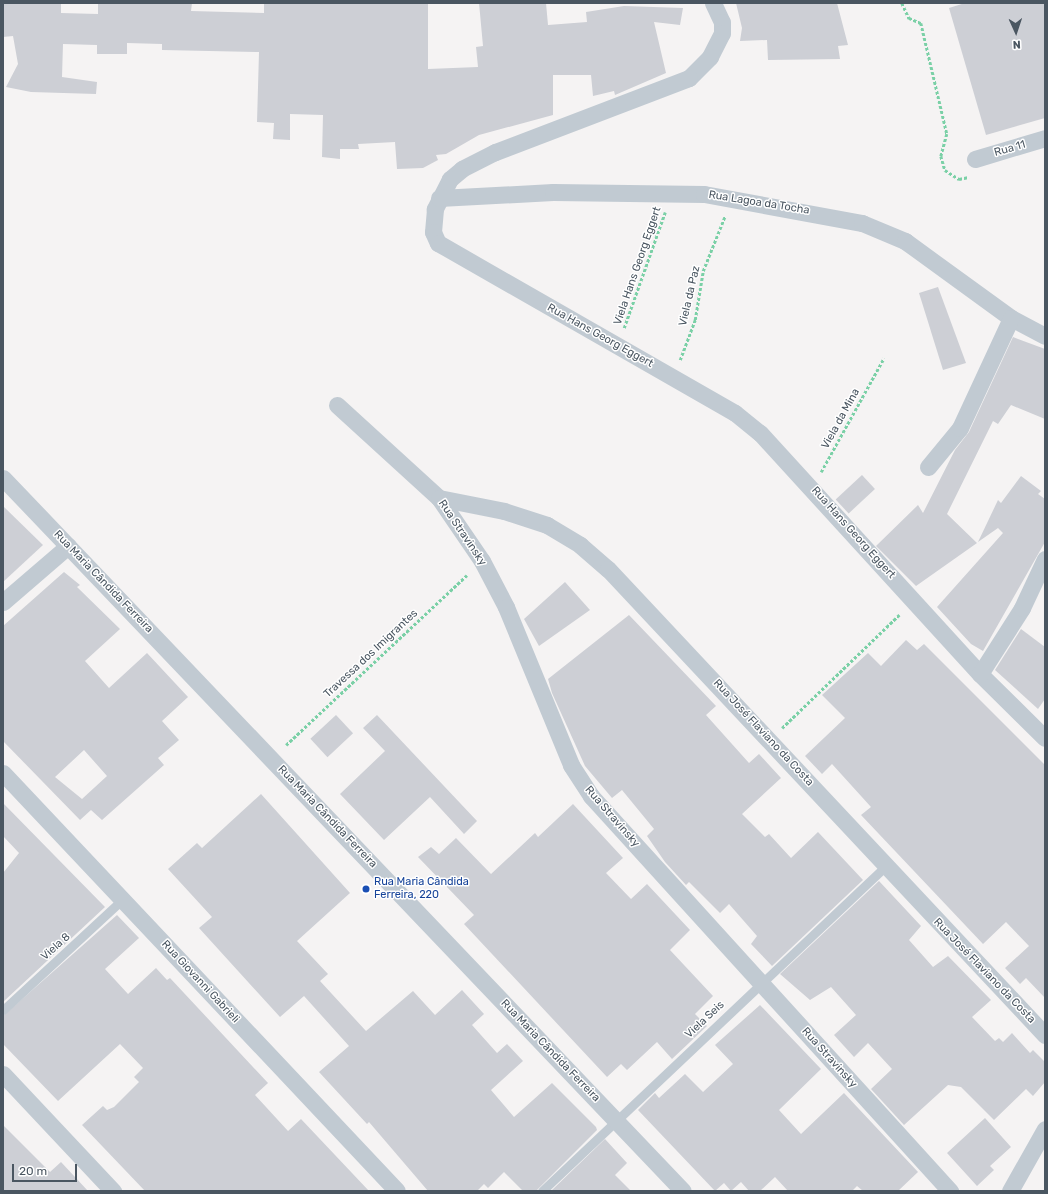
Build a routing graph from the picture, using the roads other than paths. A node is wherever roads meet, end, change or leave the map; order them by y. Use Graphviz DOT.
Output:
graph roads {
  1 [pos="713,3"];
  2 [pos="1045,138"];
  3 [pos="975,159"];
  4 [pos="439,198"];
  5 [pos="1011,318"];
  6 [pos="1045,336"];
  7 [pos="337,405"];
  8 [pos="928,468"];
  9 [pos="3,478"];
  10 [pos="439,498"];
  11 [pos="68,546"];
  12 [pos="1045,559"];
  13 [pos="3,602"];
  14 [pos="980,674"];
  15 [pos="1045,738"];
  16 [pos="3,773"];
  17 [pos="885,867"];
  18 [pos="123,900"];
  19 [pos="762,984"];
  20 [pos="3,1010"];
  21 [pos="1045,1035"];
  22 [pos="3,1074"];
  23 [pos="616,1121"];
  24 [pos="1045,1129"];
  25 [pos="113,1191"];
  26 [pos="397,1191"];
  27 [pos="542,1191"];
  28 [pos="683,1191"];
  29 [pos="950,1191"];
  30 [pos="1010,1191"];
  1 -- 4 [label="street, Rua Hans Georg Eggert"];
  2 -- 3 [label="street, Rua 11"];
  4 -- 5 [label="street, Rua Lagoa da Tocha"];
  4 -- 14 [label="street, Rua Hans Georg Eggert"];
  5 -- 6 [label="street, Rua Lagoa da Tocha"];
  5 -- 8 [label="street"];
  7 -- 10 [label="street, Rua Stravinsky"];
  9 -- 11 [label="street, Rua Maria Cândida Ferreira"];
  10 -- 17 [label="street, Rua José Flaviano da Costa"];
  10 -- 19 [label="street, Rua Stravinsky"];
  11 -- 13 [label="street"];
  11 -- 23 [label="street, Rua Maria Cândida Ferreira"];
  12 -- 14 [label="street"];
  14 -- 15 [label="street, Rua Hans Georg Eggert"];
  16 -- 18 [label="street, Rua Giovanni Gabrieli"];
  17 -- 19 [label="lane, Viela Seis"];
  17 -- 21 [label="street, Rua José Flaviano da Costa"];
  18 -- 20 [label="lane, Viela 8"];
  18 -- 26 [label="street, Rua Giovanni Gabrieli"];
  19 -- 23 [label="lane, Viela Seis"];
  19 -- 29 [label="street, Rua Stravinsky"];
  22 -- 25 [label="street"];
  23 -- 27 [label="lane, Viela Seis"];
  23 -- 28 [label="street, Rua Maria Cândida Ferreira"];
  24 -- 30 [label="street"];
}
